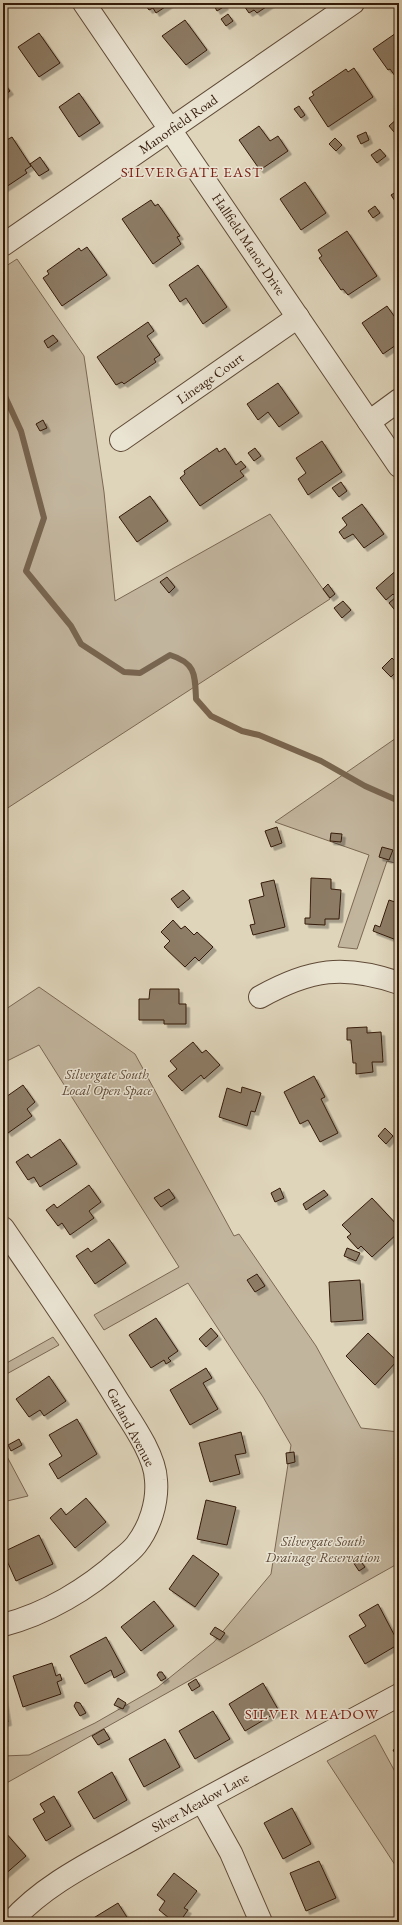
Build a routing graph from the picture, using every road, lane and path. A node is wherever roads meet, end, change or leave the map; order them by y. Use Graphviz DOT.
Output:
graph roads {
  1 [pos="84,3"];
  2 [pos="353,3"];
  3 [pos="170,128"];
  4 [pos="3,245"];
  5 [pos="298,317"];
  6 [pos="399,400"];
  7 [pos="368,422"];
  8 [pos="121,440"];
  9 [pos="399,466"];
  10 [pos="399,983"];
  11 [pos="260,997"];
  12 [pos="3,1228"];
  13 [pos="3,1625"];
  14 [pos="399,1695"];
  15 [pos="202,1801"];
  16 [pos="11,1922"];
  17 [pos="260,1922"];
  1 -- 3 [label="street, Hallfield Manor Drive"];
  2 -- 3 [label="street, Manorfield Road"];
  3 -- 4 [label="street, Manorfield Road"];
  3 -- 5 [label="street, Hallfield Manor Drive"];
  5 -- 7 [label="street, Hallfield Manor Drive"];
  5 -- 8 [label="street, Lineage Court"];
  6 -- 7 [label="street"];
  7 -- 9 [label="street, Hallfield Manor Drive"];
  10 -- 11 [label="street"];
  12 -- 13 [label="street, Garland Avenue"];
  14 -- 15 [label="street, Silver Meadow Lane"];
  15 -- 16 [label="street, Silver Meadow Lane"];
  15 -- 17 [label="street"];
}
